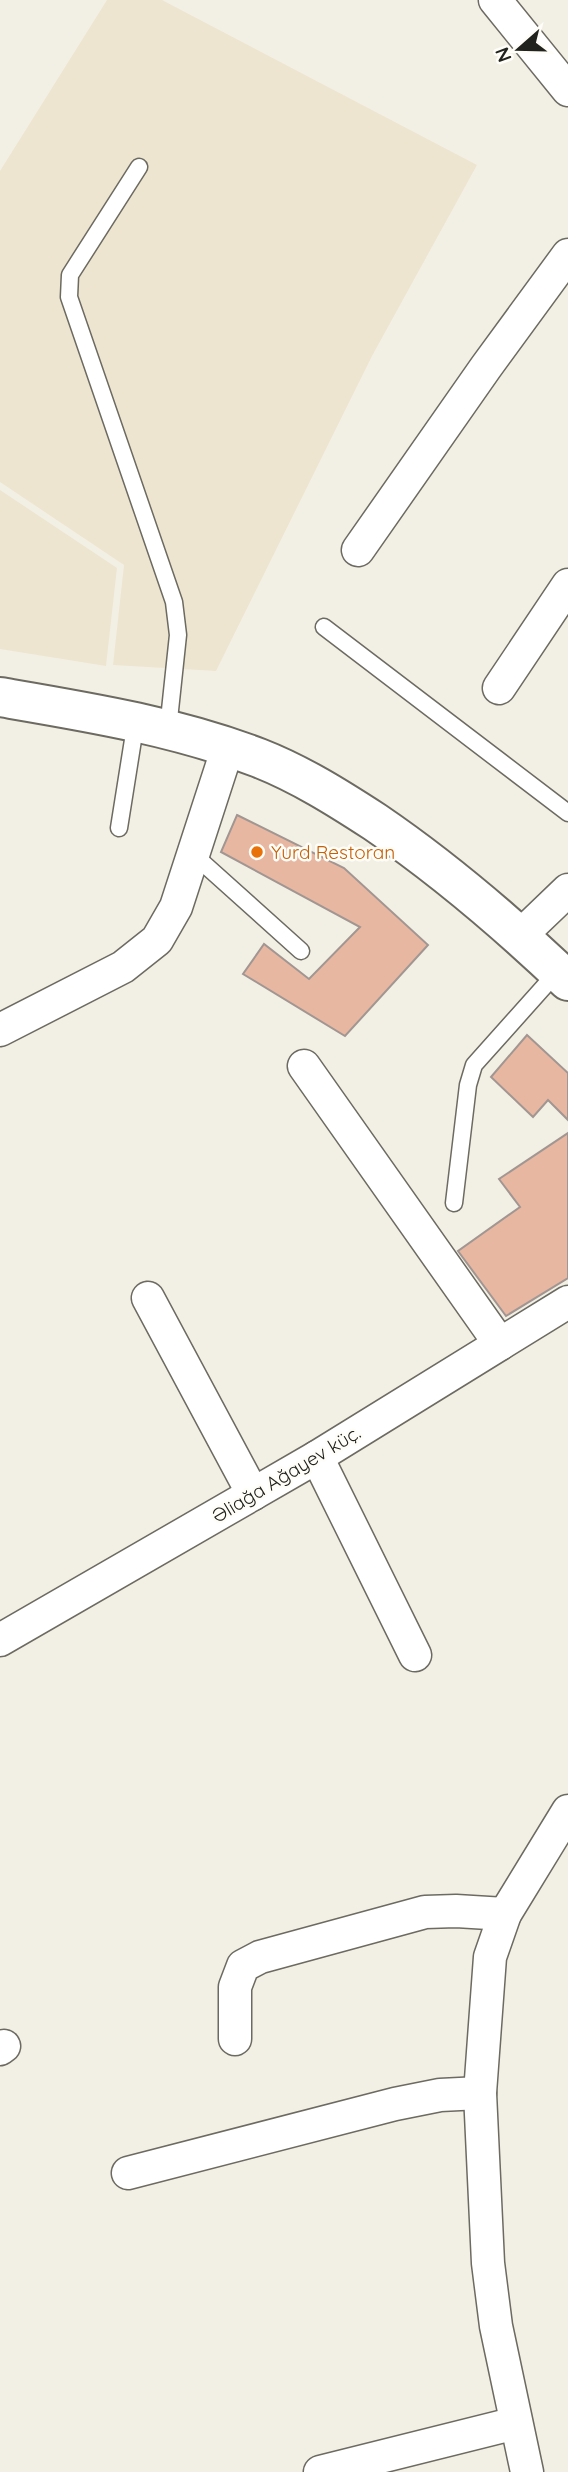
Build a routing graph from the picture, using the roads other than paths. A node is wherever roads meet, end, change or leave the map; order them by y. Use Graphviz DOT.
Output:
graph roads {
  1 [pos="495,0"];
  2 [pos="568,90"];
  3 [pos="139,167"];
  4 [pos="568,255"];
  5 [pos="358,550"];
  6 [pos="568,585"];
  7 [pos="324,627"];
  8 [pos="499,688"];
  9 [pos="0,697"];
  10 [pos="152,725"];
  11 [pos="228,747"];
  12 [pos="568,813"];
  13 [pos="119,828"];
  14 [pos="193,854"];
  15 [pos="568,890"];
  16 [pos="520,936"];
  17 [pos="301,951"];
  18 [pos="563,976"];
  19 [pos="0,1030"];
  20 [pos="304,1066"];
  21 [pos="454,1203"];
  22 [pos="148,1298"];
  23 [pos="568,1302"];
  24 [pos="500,1344"];
  25 [pos="317,1457"];
  26 [pos="253,1494"];
  27 [pos="2,1633"];
  28 [pos="415,1655"];
  29 [pos="568,1811"];
  30 [pos="505,1914"];
  31 [pos="235,2039"];
  32 [pos="480,2093"];
  33 [pos="128,2173"];
  34 [pos="516,2423"];
  35 [pos="320,2472"];
  36 [pos="527,2472"];
  1 -- 2 [label="street"];
  3 -- 10 [label="lane"];
  4 -- 5 [label="street"];
  6 -- 8 [label="street"];
  7 -- 12 [label="lane"];
  9 -- 10 [label="street"];
  10 -- 11 [label="street"];
  10 -- 13 [label="lane"];
  11 -- 14 [label="street"];
  11 -- 16 [label="street"];
  14 -- 17 [label="lane"];
  14 -- 19 [label="street"];
  15 -- 16 [label="street"];
  16 -- 18 [label="street"];
  18 -- 21 [label="lane"];
  20 -- 24 [label="street"];
  22 -- 26 [label="street"];
  23 -- 24 [label="street, Əliağa Ağayev küç."];
  24 -- 25 [label="street, Əliağa Ağayev küç."];
  25 -- 26 [label="street, Əliağa Ağayev küç."];
  25 -- 28 [label="street"];
  26 -- 27 [label="street, Əliağa Ağayev küç."];
  29 -- 30 [label="street"];
  30 -- 31 [label="street"];
  30 -- 32 [label="street"];
  32 -- 33 [label="street"];
  32 -- 34 [label="street"];
  34 -- 35 [label="street"];
  34 -- 36 [label="street"];
}
